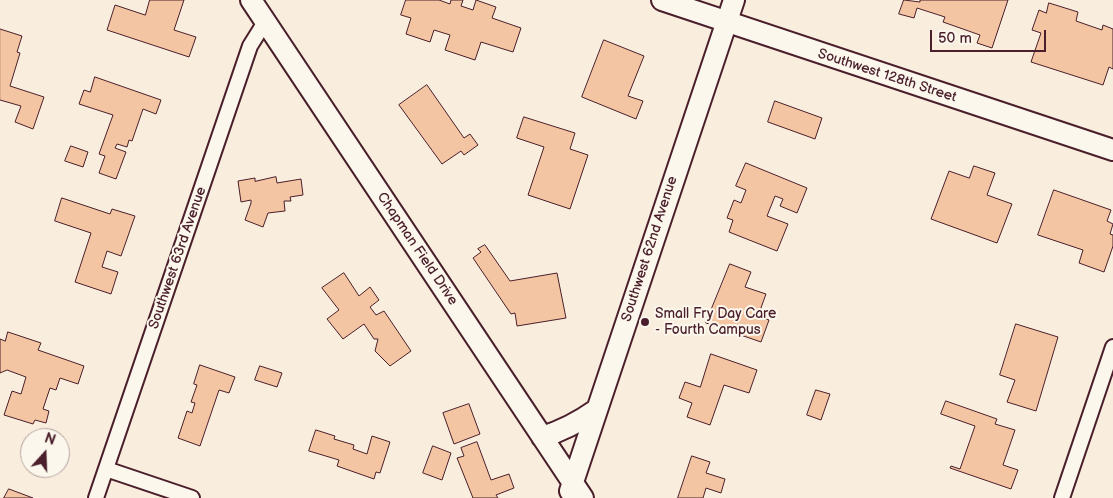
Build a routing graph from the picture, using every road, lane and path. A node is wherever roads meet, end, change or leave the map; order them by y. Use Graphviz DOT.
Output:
graph roads {
  1 [pos="251,0"];
  2 [pos="662,0"];
  3 [pos="734,0"];
  4 [pos="265,22"];
  5 [pos="726,22"];
  6 [pos="1113,150"];
  7 [pos="1113,346"];
  8 [pos="596,410"];
  9 [pos="542,437"];
  10 [pos="106,469"];
  11 [pos="574,493"];
  12 [pos="96,498"];
  13 [pos="192,498"];
  14 [pos="1062,498"];
  1 -- 4 [label="street, Chapman Field Drive"];
  2 -- 5 [label="street, Southwest 128th Street"];
  3 -- 5 [label="street, Southwest 62nd Avenue"];
  4 -- 9 [label="street, Chapman Field Drive"];
  4 -- 10 [label="street, Southwest 63rd Avenue"];
  5 -- 6 [label="street, Southwest 128th Street"];
  5 -- 8 [label="street, Southwest 62nd Avenue"];
  7 -- 14 [label="street"];
  8 -- 9 [label="street"];
  8 -- 11 [label="street, Southwest 62nd Avenue"];
  9 -- 11 [label="street, Chapman Field Drive"];
  10 -- 12 [label="street, Southwest 63rd Avenue"];
  10 -- 13 [label="street"];
}
